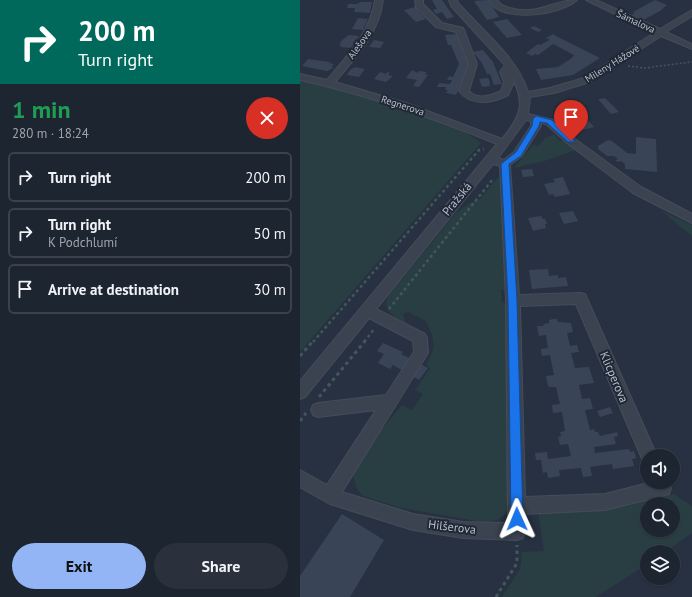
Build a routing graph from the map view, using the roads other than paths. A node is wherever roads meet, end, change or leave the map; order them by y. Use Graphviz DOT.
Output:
graph roads {
  1 [pos="379,0"];
  2 [pos="419,0"];
  3 [pos="453,0"];
  4 [pos="493,0"];
  5 [pos="573,0"];
  6 [pos="590,0"];
  7 [pos="692,12"];
  8 [pos="659,33"];
  9 [pos="691,47"];
  10 [pos="509,66"];
  11 [pos="300,77"];
  12 [pos="330,83"];
  13 [pos="525,95"];
  14 [pos="523,116"];
  15 [pos="536,119"];
  16 [pos="503,143"];
  17 [pos="490,158"];
  18 [pos="501,169"];
  19 [pos="692,219"];
  20 [pos="513,301"];
  21 [pos="366,311"];
  22 [pos="300,392"];
  23 [pos="391,401"];
  24 [pos="314,407"];
  25 [pos="646,449"];
  26 [pos="300,478"];
  27 [pos="648,489"];
  28 [pos="330,496"];
  29 [pos="517,506"];
  1 -- 12 [label="street, Alešova"];
  2 -- 10 [label="street"];
  3 -- 10 [label="street, Pražská"];
  4 -- 5 [label="street"];
  6 -- 8 [label="street, Šámalova"];
  7 -- 8 [label="street, Mileny Hážové"];
  8 -- 9 [label="street, Šámalova"];
  8 -- 13 [label="street, Mileny Hážové"];
  10 -- 13 [label="street, Pražská"];
  11 -- 12 [label="street, Regnerova"];
  12 -- 16 [label="street, Regnerova"];
  13 -- 14 [label="street, Pražská"];
  14 -- 15 [label="street"];
  14 -- 16 [label="street, Pražská"];
  15 -- 18 [label="street"];
  15 -- 19 [label="street"];
  16 -- 17 [label="street, Pražská"];
  17 -- 18 [label="street"];
  17 -- 21 [label="street, Pražská"];
  18 -- 20 [label="street"];
  20 -- 25 [label="street, Klicperova"];
  20 -- 29 [label="street"];
  21 -- 22 [label="street, Pražská"];
  21 -- 23 [label="street"];
  23 -- 24 [label="street"];
  23 -- 28 [label="street"];
  26 -- 28 [label="street, Hilšerova"];
  27 -- 29 [label="street"];
  28 -- 29 [label="street, Hilšerova"];
}
